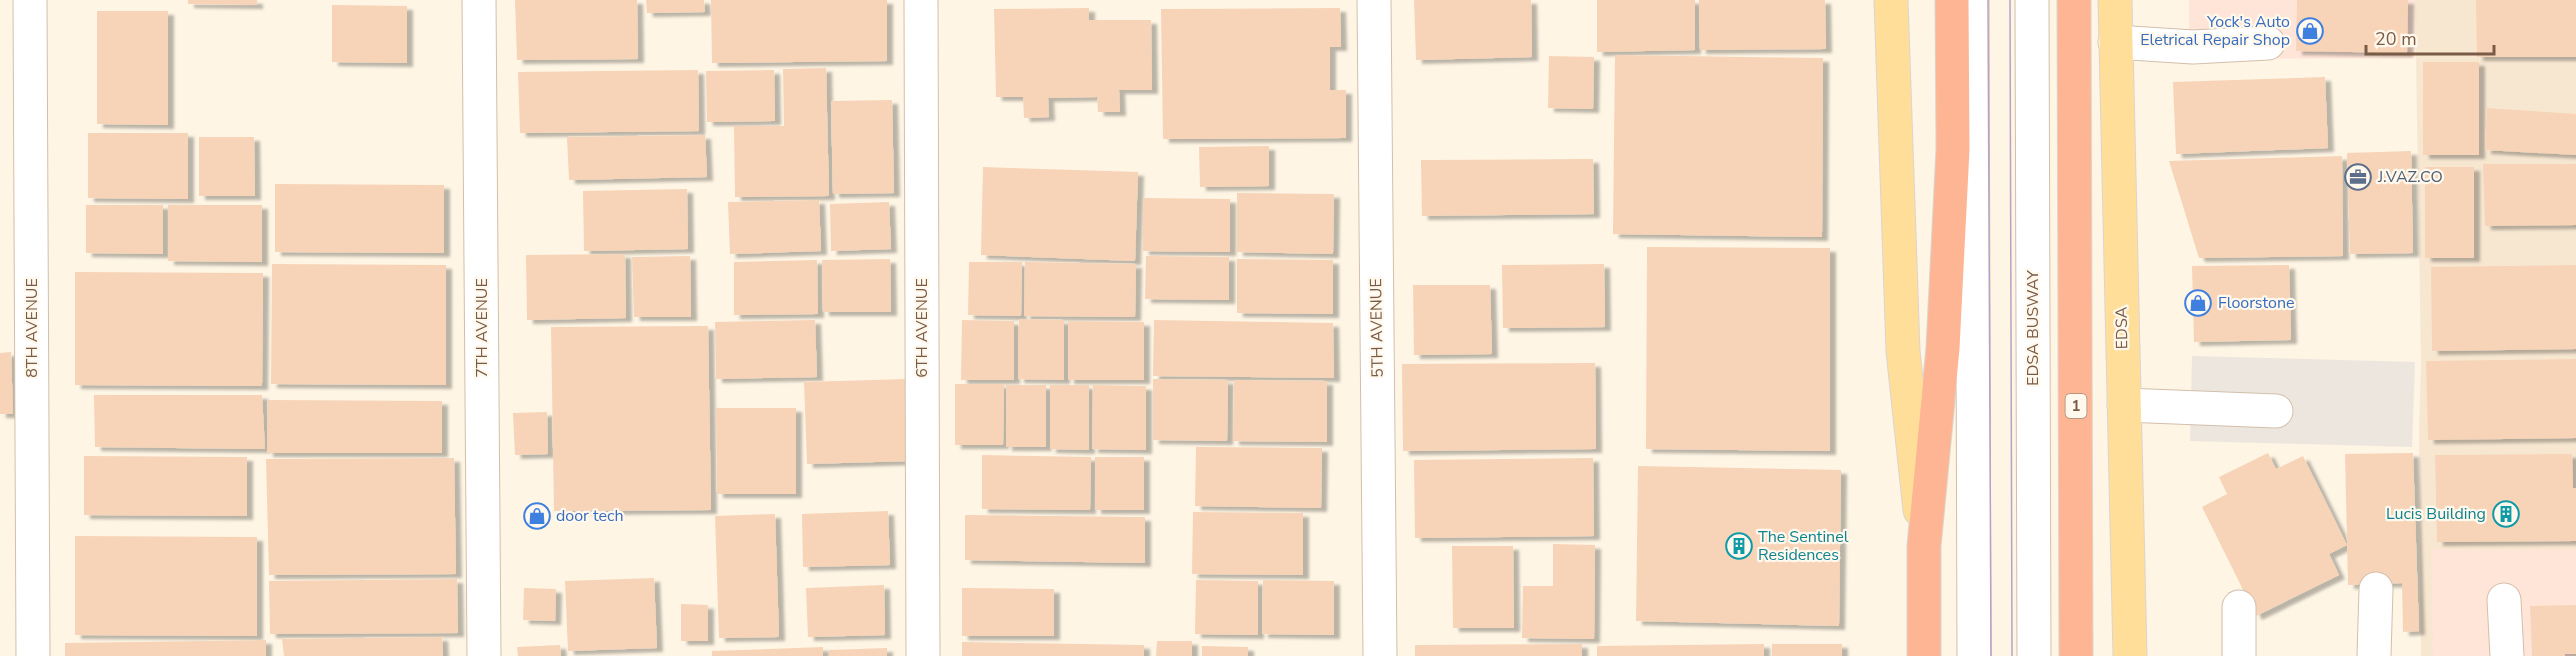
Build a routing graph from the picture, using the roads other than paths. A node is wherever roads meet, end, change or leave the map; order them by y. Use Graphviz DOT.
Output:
graph roads {
  1 [pos="30,0"];
  2 [pos="479,0"];
  3 [pos="921,0"];
  4 [pos="1374,0"];
  5 [pos="1892,0"];
  6 [pos="1952,0"];
  7 [pos="1972,0"];
  8 [pos="2032,0"];
  9 [pos="2074,0"];
  10 [pos="2115,0"];
  11 [pos="2115,42"];
  12 [pos="2268,43"];
  13 [pos="1963,149"];
  14 [pos="2124,405"];
  15 [pos="2276,411"];
  16 [pos="1924,546"];
  17 [pos="2376,589"];
  18 [pos="2504,600"];
  19 [pos="2239,607"];
  20 [pos="33,656"];
  21 [pos="484,656"];
  22 [pos="923,656"];
  23 [pos="1380,656"];
  24 [pos="1924,656"];
  25 [pos="1974,656"];
  26 [pos="2034,656"];
  27 [pos="2076,656"];
  28 [pos="2130,656"];
  29 [pos="2239,656"];
  30 [pos="2374,656"];
  31 [pos="2507,656"];
  1 -- 20 [label="street, 8TH AVENUE"];
  2 -- 21 [label="street, 7TH AVENUE"];
  3 -- 22 [label="street, 6TH AVENUE"];
  4 -- 23 [label="street, 5TH AVENUE"];
  5 -- 16 [label="main road"];
  6 -- 13 [label="highway"];
  7 -- 13 [label="street"];
  8 -- 26 [label="street, EDSA BUSWAY"];
  9 -- 27 [label="highway, 1"];
  10 -- 11 [label="main road, EDSA"];
  11 -- 12 [label="street"];
  11 -- 14 [label="main road, EDSA"];
  13 -- 16 [label="highway"];
  13 -- 25 [label="street"];
  14 -- 15 [label="street"];
  14 -- 28 [label="main road, EDSA"];
  16 -- 24 [label="highway"];
  17 -- 30 [label="street"];
  18 -- 31 [label="street"];
  19 -- 29 [label="street"];
}
